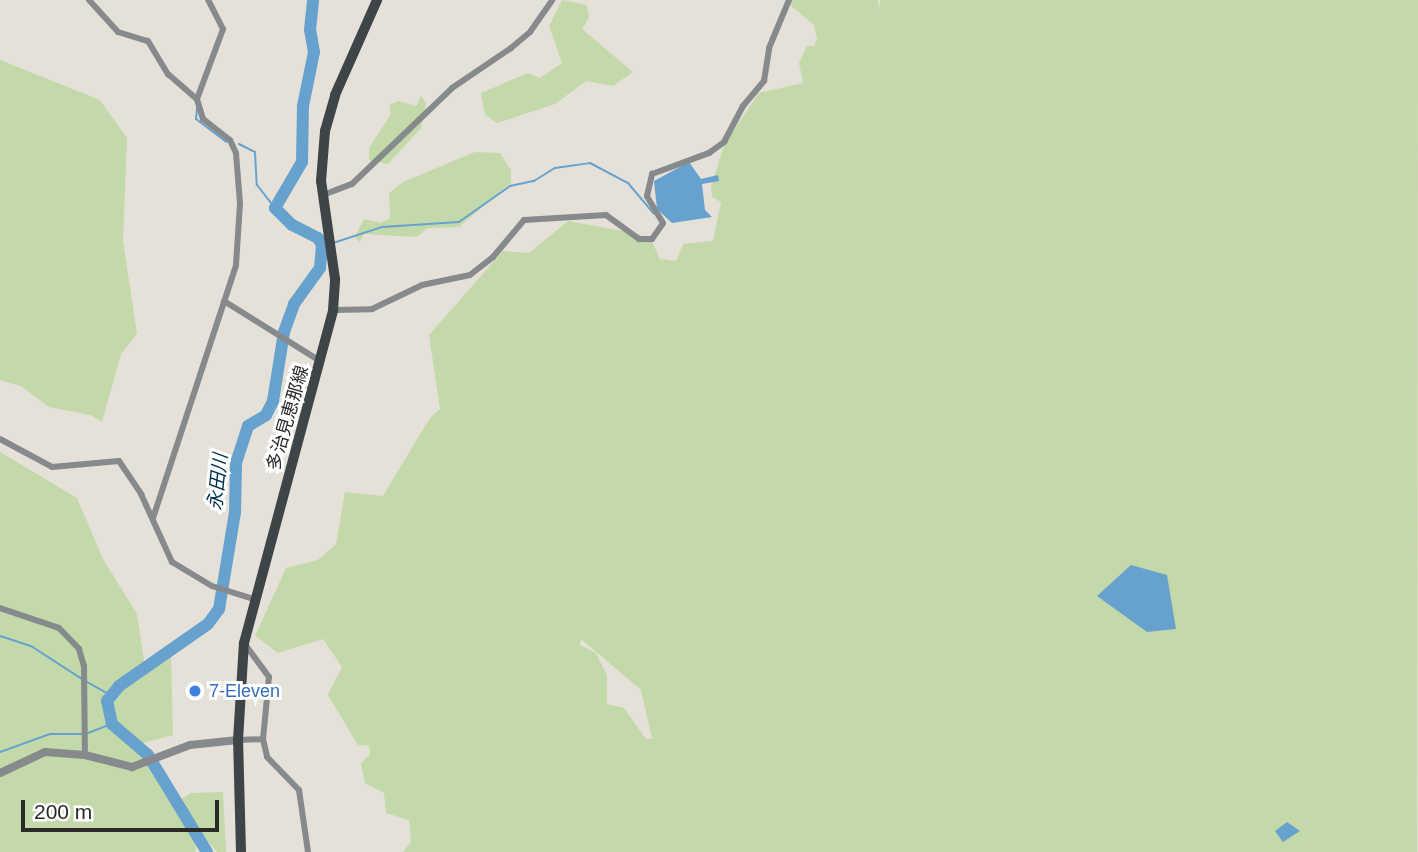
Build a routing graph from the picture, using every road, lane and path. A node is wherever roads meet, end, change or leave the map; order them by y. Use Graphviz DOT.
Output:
graph roads {
  1 [pos="89,0"];
  2 [pos="208,0"];
  3 [pos="377,0"];
  4 [pos="552,0"];
  5 [pos="789,0"];
  6 [pos="197,99"];
  7 [pos="323,195"];
  8 [pos="224,302"];
  9 [pos="333,310"];
  10 [pos="320,362"];
  11 [pos="0,439"];
  12 [pos="153,518"];
  13 [pos="254,599"];
  14 [pos="0,608"];
  15 [pos="244,643"];
  16 [pos="263,739"];
  17 [pos="238,740"];
  18 [pos="85,755"];
  19 [pos="0,773"];
  20 [pos="241,852"];
  21 [pos="308,852"];
  1 -- 6 [label="street"];
  2 -- 6 [label="street"];
  3 -- 7 [label="main road, 多治見恵那線"];
  4 -- 7 [label="street"];
  5 -- 9 [label="street"];
  6 -- 8 [label="street"];
  7 -- 9 [label="main road, 多治見恵那線"];
  8 -- 10 [label="street"];
  8 -- 12 [label="street"];
  9 -- 10 [label="main road, 多治見恵那線"];
  10 -- 13 [label="main road, 多治見恵那線"];
  11 -- 12 [label="street"];
  12 -- 13 [label="street"];
  13 -- 15 [label="main road, 多治見恵那線"];
  14 -- 18 [label="street"];
  15 -- 16 [label="street"];
  15 -- 17 [label="main road, 多治見恵那線"];
  16 -- 17 [label="street"];
  16 -- 21 [label="street"];
  17 -- 18 [label="street"];
  17 -- 20 [label="main road, 多治見恵那線"];
  18 -- 19 [label="street"];
}
